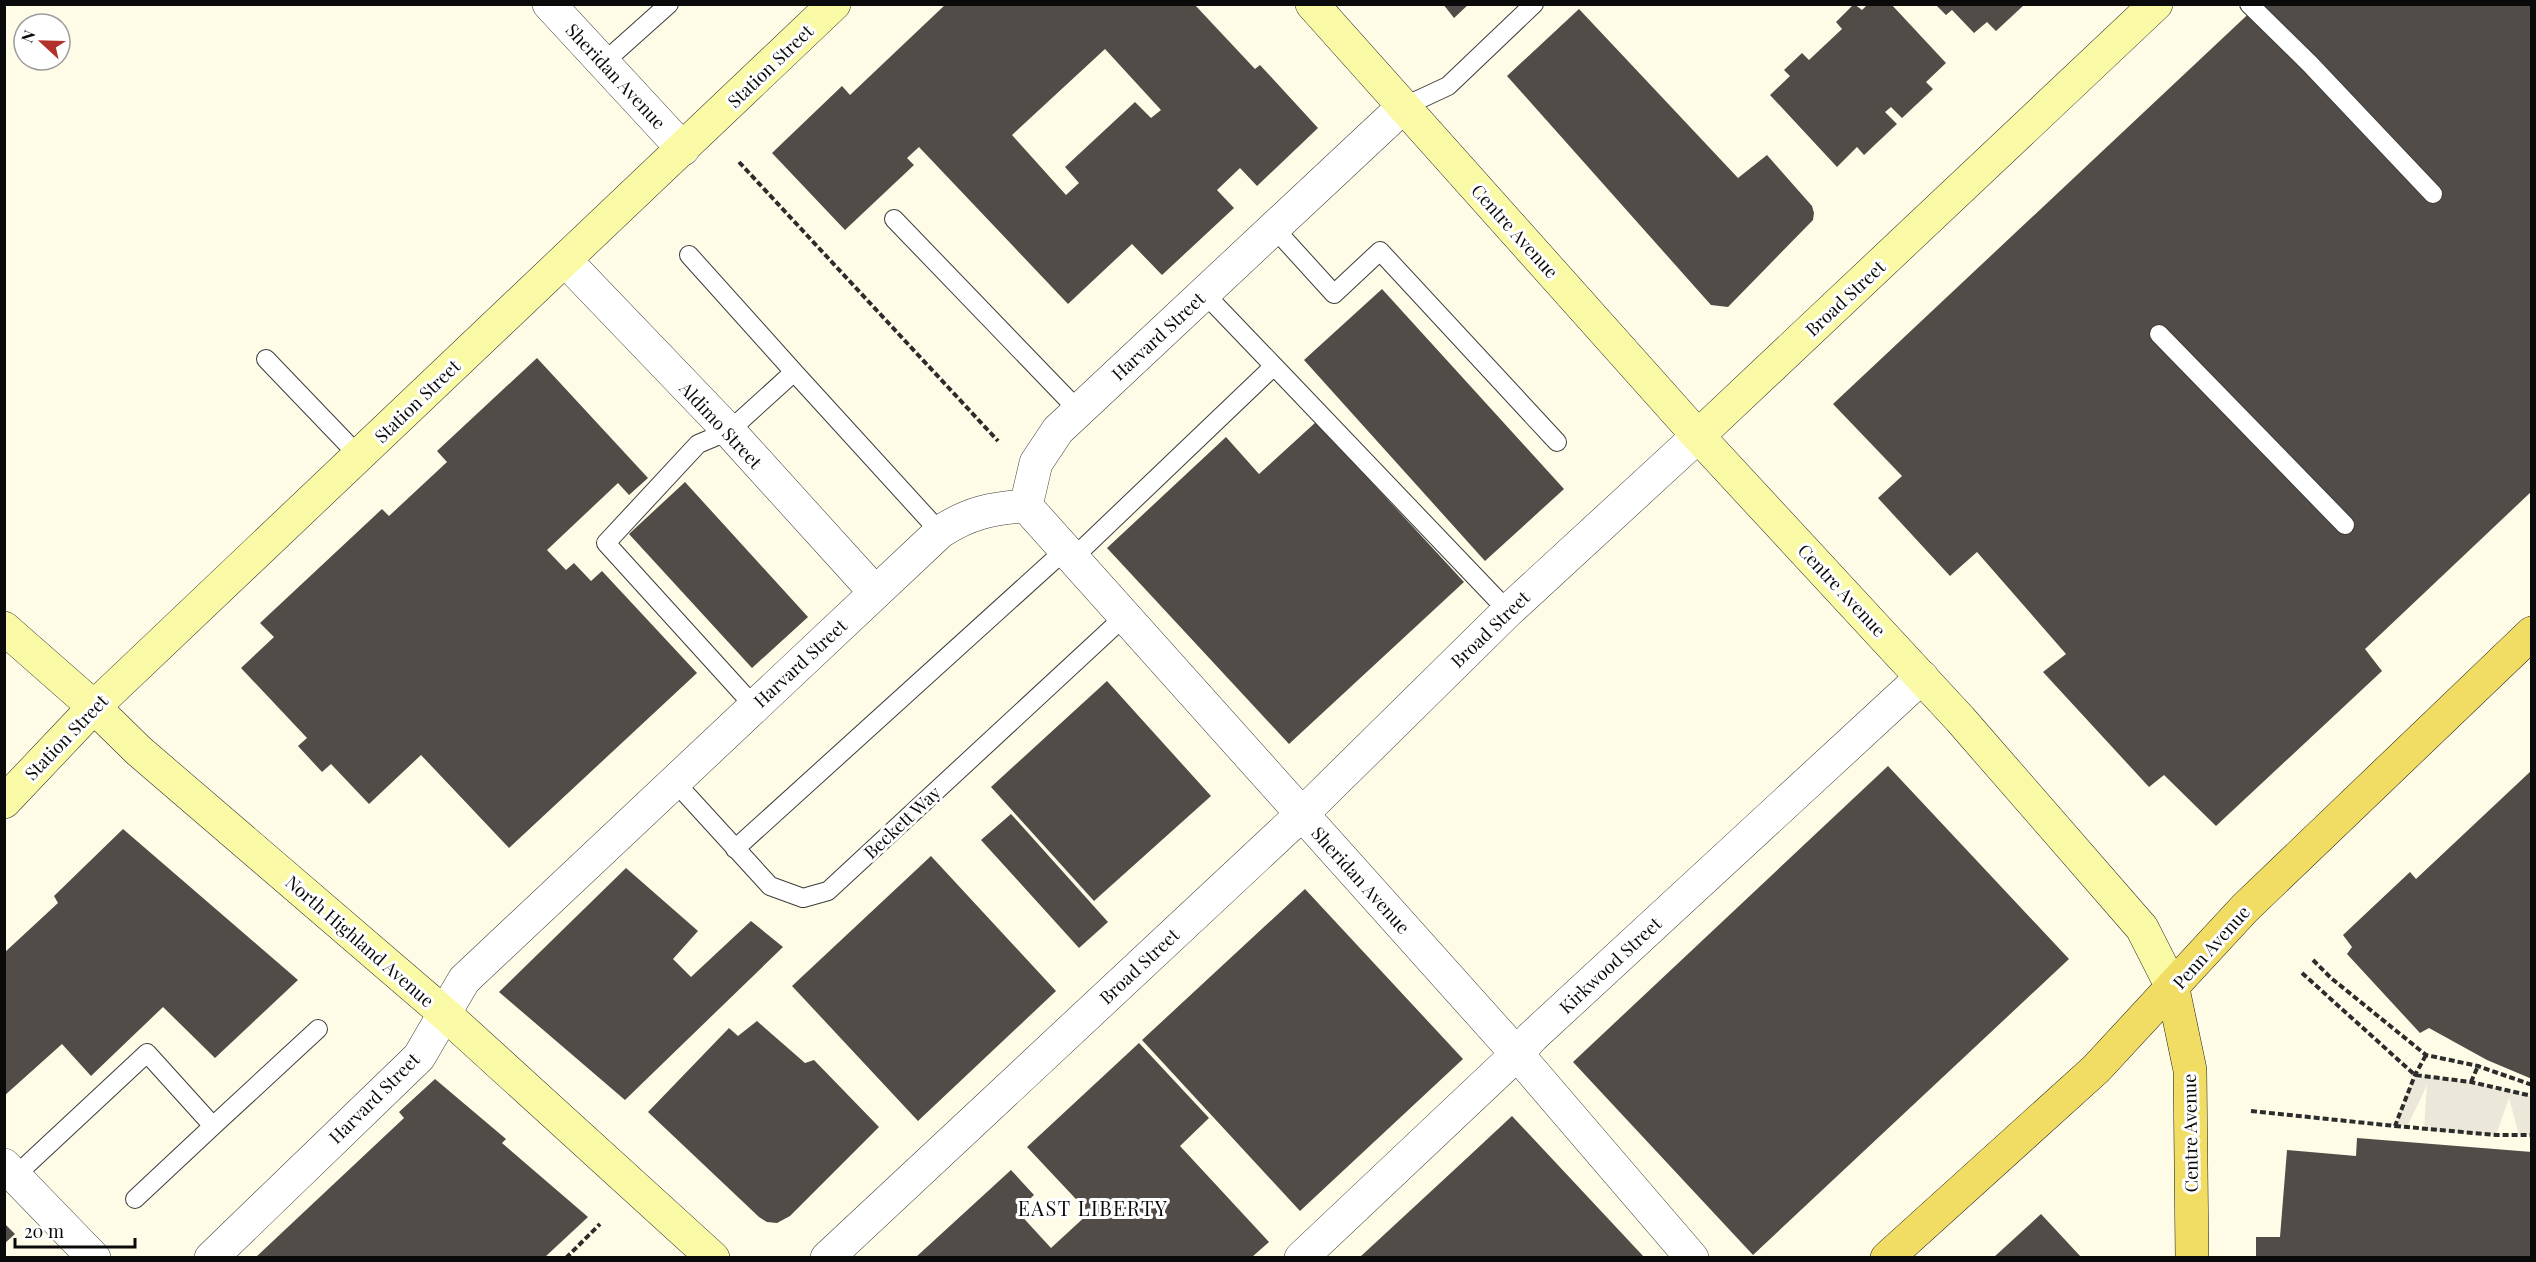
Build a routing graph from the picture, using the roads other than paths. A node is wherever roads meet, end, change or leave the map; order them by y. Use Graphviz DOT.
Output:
graph roads {
  1 [pos="549,4"];
  2 [pos="669,4"];
  3 [pos="834,4"];
  4 [pos="1312,4"];
  5 [pos="1534,4"];
  6 [pos="2156,4"];
  7 [pos="2249,4"];
  8 [pos="603,63"];
  9 [pos="1403,107"];
  10 [pos="683,149"];
  11 [pos="2433,194"];
  12 [pos="894,219"];
  13 [pos="1274,228"];
  14 [pos="689,255"];
  15 [pos="565,260"];
  16 [pos="1204,293"];
  17 [pos="2159,334"];
  18 [pos="266,359"];
  19 [pos="1274,366"];
  20 [pos="794,372"];
  21 [pos="1079,411"];
  22 [pos="729,431"];
  23 [pos="1698,436"];
  24 [pos="1557,442"];
  25 [pos="359,456"];
  26 [pos="1026,506"];
  27 [pos="2345,525"];
  28 [pos="940,532"];
  29 [pos="1069,554"];
  30 [pos="875,592"];
  31 [pos="1508,611"];
  32 [pos="1125,616"];
  33 [pos="4,628"];
  34 [pos="2532,633"];
  35 [pos="1922,677"];
  36 [pos="754,706"];
  37 [pos="94,707"];
  38 [pos="675,782"];
  39 [pos="4,802"];
  40 [pos="1302,814"];
  41 [pos="735,849"];
  42 [pos="2173,988"];
  43 [pos="444,1013"];
  44 [pos="318,1029"];
  45 [pos="1517,1054"];
  46 [pos="213,1126"];
  47 [pos="10,1170"];
  48 [pos="135,1199"];
  49 [pos="82,1254"];
  50 [pos="211,1257"];
  51 [pos="713,1257"];
  52 [pos="827,1257"];
  53 [pos="1301,1257"];
  54 [pos="1692,1257"];
  55 [pos="1887,1257"];
  56 [pos="2192,1257"];
  1 -- 8 [label="street, Sheridan Avenue"];
  2 -- 8 [label="lane"];
  3 -- 10 [label="main road, Station Street"];
  4 -- 9 [label="main road, Centre Avenue"];
  5 -- 9 [label="lane"];
  6 -- 23 [label="main road, Broad Street"];
  7 -- 11 [label="lane"];
  8 -- 10 [label="street, Sheridan Avenue"];
  9 -- 13 [label="street, Harvard Street"];
  9 -- 23 [label="main road, Centre Avenue"];
  10 -- 15 [label="main road, Station Street"];
  12 -- 21 [label="lane"];
  13 -- 16 [label="street, Harvard Street"];
  13 -- 24 [label="lane"];
  14 -- 20 [label="lane"];
  15 -- 22 [label="street, Aldimo Street"];
  15 -- 25 [label="main road, Station Street"];
  16 -- 19 [label="lane"];
  16 -- 21 [label="street, Harvard Street"];
  17 -- 27 [label="lane"];
  18 -- 25 [label="lane"];
  19 -- 29 [label="lane"];
  19 -- 31 [label="lane"];
  20 -- 22 [label="lane"];
  20 -- 28 [label="lane"];
  21 -- 26 [label="street, Harvard Street"];
  22 -- 30 [label="street, Aldimo Street"];
  22 -- 36 [label="lane"];
  23 -- 31 [label="street, Broad Street"];
  23 -- 35 [label="main road, Centre Avenue"];
  25 -- 37 [label="main road, Station Street"];
  26 -- 28 [label="street, Harvard Street"];
  26 -- 29 [label="street, Sheridan Avenue"];
  28 -- 30 [label="street, Harvard Street"];
  29 -- 32 [label="street, Sheridan Avenue"];
  29 -- 41 [label="lane"];
  30 -- 36 [label="street, Harvard Street"];
  31 -- 40 [label="street, Broad Street"];
  32 -- 40 [label="street, Sheridan Avenue"];
  32 -- 41 [label="lane, Beckett Way"];
  33 -- 37 [label="main road, North Highland Avenue"];
  34 -- 42 [label="main road, Penn Avenue"];
  35 -- 42 [label="main road, Centre Avenue"];
  35 -- 45 [label="street, Kirkwood Street"];
  36 -- 38 [label="street, Harvard Street"];
  37 -- 39 [label="main road, Station Street"];
  37 -- 43 [label="main road, North Highland Avenue"];
  38 -- 41 [label="lane, Beckett Way"];
  38 -- 43 [label="street, Harvard Street"];
  40 -- 45 [label="street, Sheridan Avenue"];
  40 -- 52 [label="street, Broad Street"];
  42 -- 55 [label="main road, Penn Avenue"];
  42 -- 56 [label="main road, Centre Avenue"];
  43 -- 50 [label="street, Harvard Street"];
  43 -- 51 [label="main road, North Highland Avenue"];
  44 -- 46 [label="lane"];
  45 -- 53 [label="street, Kirkwood Street"];
  45 -- 54 [label="street, Sheridan Avenue"];
  46 -- 47 [label="lane"];
  46 -- 48 [label="lane"];
  47 -- 49 [label="street"];
}
